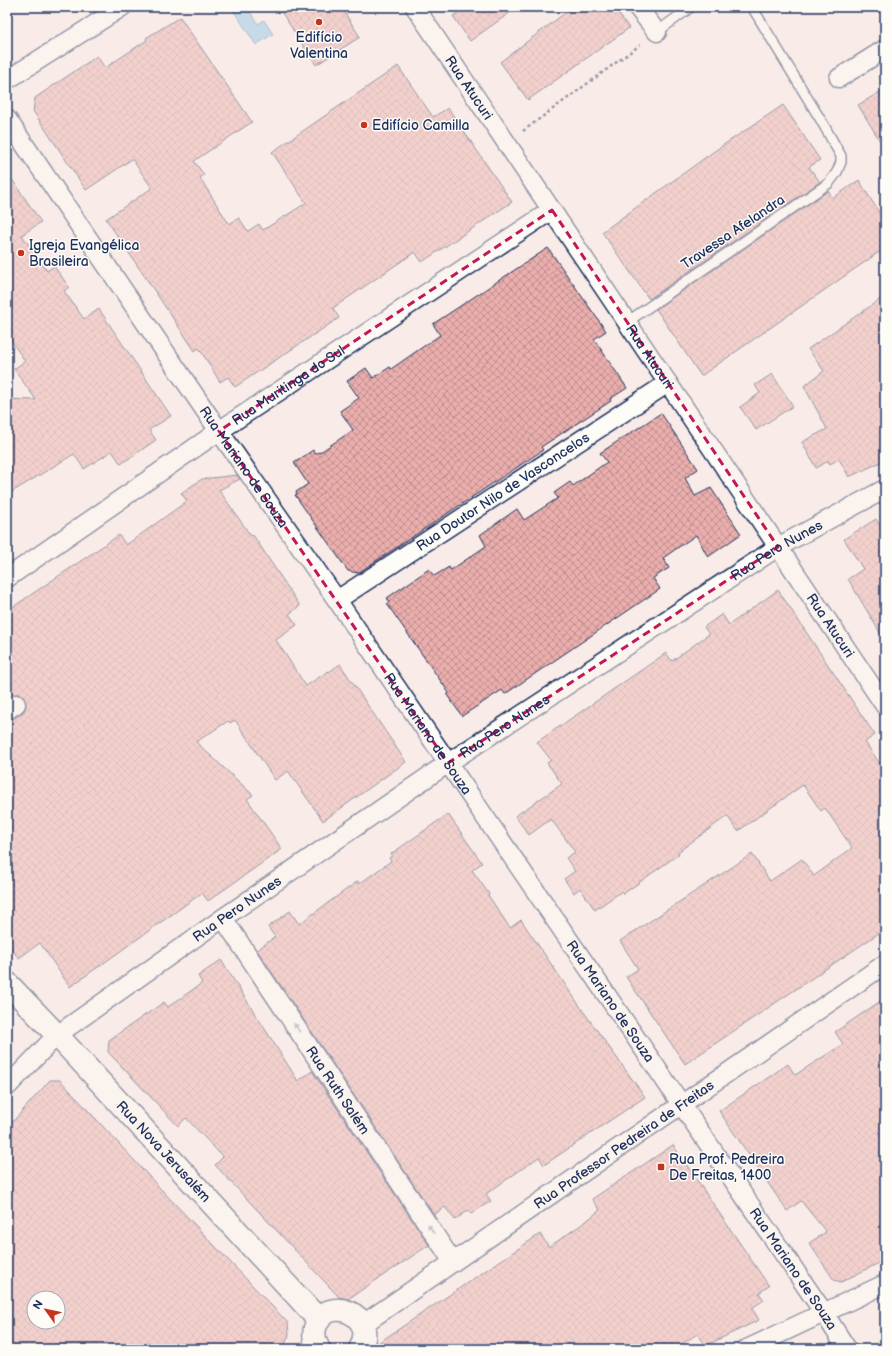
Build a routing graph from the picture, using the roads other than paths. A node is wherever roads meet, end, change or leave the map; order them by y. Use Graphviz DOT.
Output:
graph roads {
  1 [pos="122,7"];
  2 [pos="415,7"];
  3 [pos="637,7"];
  4 [pos="691,7"];
  5 [pos="752,7"];
  6 [pos="657,32"];
  7 [pos="885,49"];
  8 [pos="839,78"];
  9 [pos="7,80"];
  10 [pos="7,119"];
  11 [pos="552,210"];
  12 [pos="627,322"];
  13 [pos="668,383"];
  14 [pos="219,431"];
  15 [pos="885,489"];
  16 [pos="778,547"];
  17 [pos="7,578"];
  18 [pos="338,600"];
  19 [pos="885,706"];
  20 [pos="448,763"];
  21 [pos="222,918"];
  22 [pos="885,964"];
  23 [pos="7,984"];
  24 [pos="57,1035"];
  25 [pos="7,1087"];
  26 [pos="680,1104"];
  27 [pos="453,1262"];
  28 [pos="885,1284"];
  29 [pos="824,1313"];
  30 [pos="319,1320"];
  31 [pos="362,1324"];
  32 [pos="319,1349"];
  33 [pos="360,1349"];
  34 [pos="746,1349"];
  35 [pos="847,1349"];
  1 -- 9 [label="street"];
  2 -- 11 [label="street, Rua Atucuri"];
  3 -- 6 [label="street"];
  4 -- 6 [label="lane"];
  5 -- 12 [label="lane, Travessa Afelandra"];
  7 -- 8 [label="street"];
  10 -- 14 [label="street, Rua Mariano de Souza"];
  11 -- 12 [label="street, Rua Atucuri"];
  11 -- 14 [label="street, Rua Muritinga do Sul"];
  12 -- 13 [label="street, Rua Atucuri"];
  13 -- 16 [label="street, Rua Atucuri"];
  13 -- 18 [label="street, Rua Doutor Nilo de Vasconcelos"];
  14 -- 17 [label="street, Rua Muritinga do Sul"];
  14 -- 18 [label="street, Rua Mariano de Souza"];
  15 -- 16 [label="street, Rua Pero Nunes"];
  16 -- 19 [label="street, Rua Atucuri"];
  16 -- 20 [label="street, Rua Pero Nunes"];
  18 -- 20 [label="street, Rua Mariano de Souza"];
  20 -- 21 [label="street, Rua Pero Nunes"];
  20 -- 26 [label="street, Rua Mariano de Souza"];
  21 -- 24 [label="street, Rua Pero Nunes"];
  27 -- 21 [label="street, Rua Ruth Salém, one-way"];
  22 -- 26 [label="street, Rua Professor Pedreira de Freitas"];
  23 -- 24 [label="street, Rua Nova Jerusalém"];
  24 -- 25 [label="street, Rua Pero Nunes"];
  24 -- 30 [label="street, Rua Nova Jerusalém"];
  26 -- 27 [label="street, Rua Professor Pedreira de Freitas"];
  26 -- 29 [label="street, Rua Mariano de Souza"];
  27 -- 31 [label="street, Rua Professor Pedreira de Freitas"];
  28 -- 29 [label="street"];
  29 -- 34 [label="street"];
  29 -- 35 [label="street, Rua Mariano de Souza"];
  30 -- 31 [label="street"];
  30 -- 32 [label="street"];
  31 -- 33 [label="street"];
}
